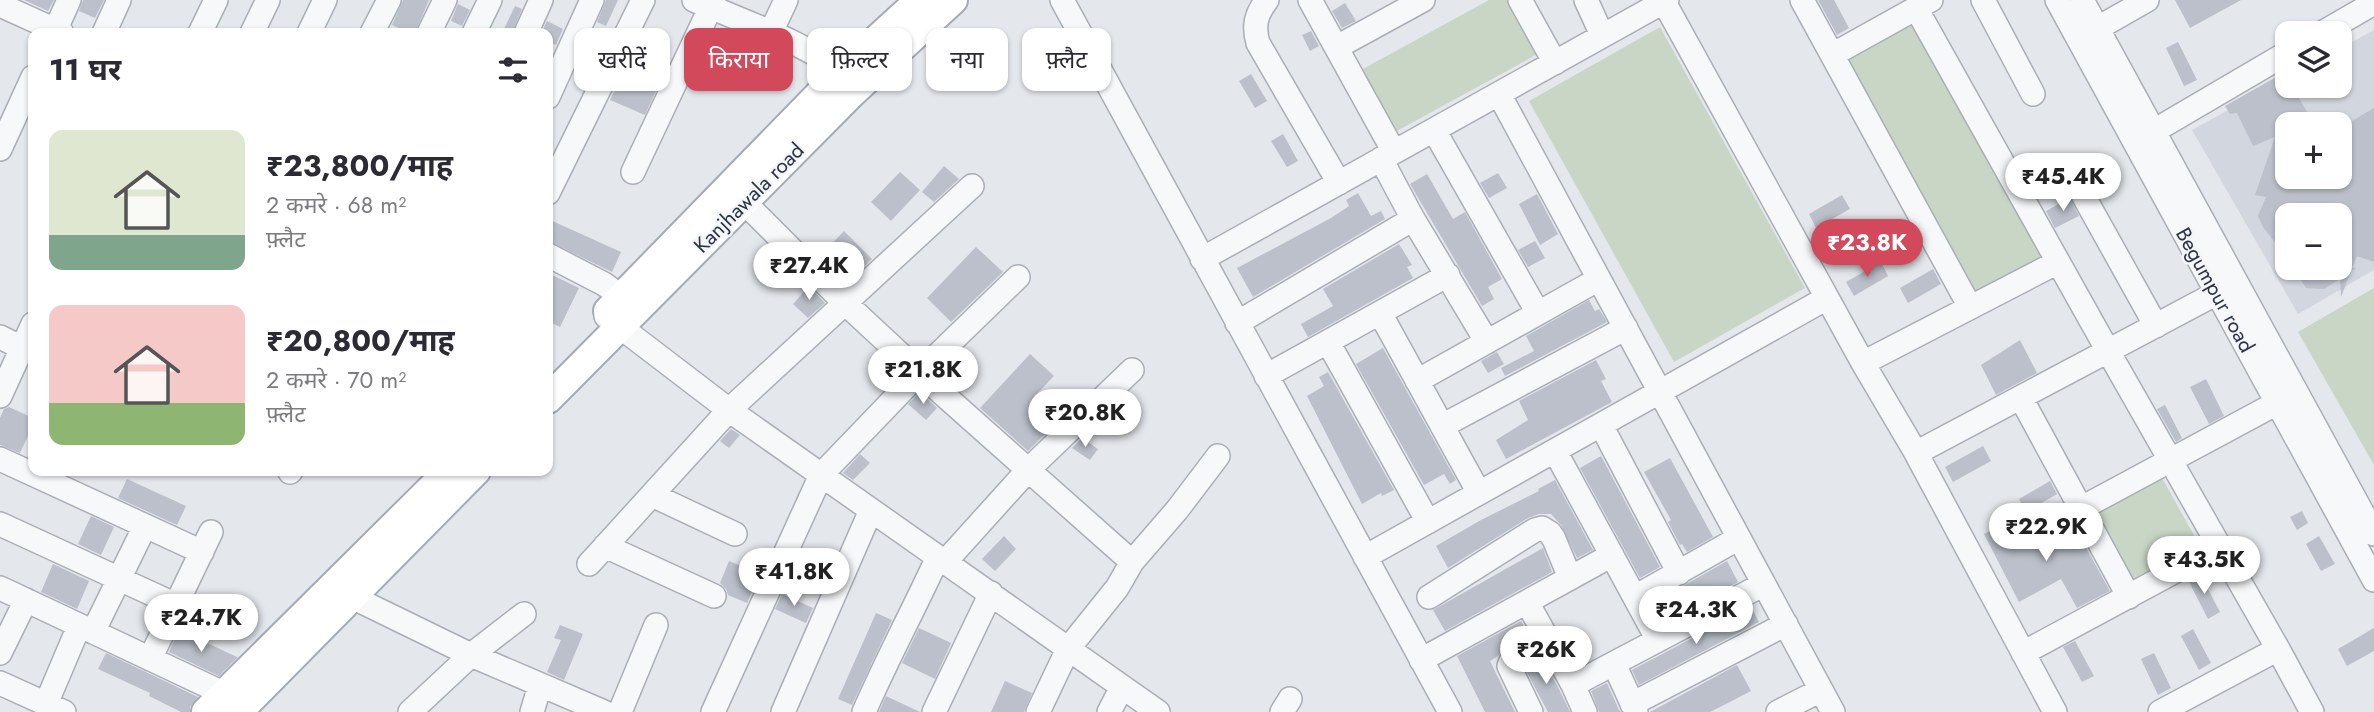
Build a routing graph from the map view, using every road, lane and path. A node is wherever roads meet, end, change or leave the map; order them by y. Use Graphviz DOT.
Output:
graph roads {
  1 [pos="69,0"];
  2 [pos="119,0"];
  3 [pos="216,0"];
  4 [pos="268,0"];
  5 [pos="325,0"];
  6 [pos="389,0"];
  7 [pos="445,0"];
  8 [pos="489,0"];
  9 [pos="541,0"];
  10 [pos="592,0"];
  11 [pos="643,0"];
  12 [pos="786,0"];
  13 [pos="920,0"];
  14 [pos="953,0"];
  15 [pos="1062,0"];
  16 [pos="1267,0"];
  17 [pos="1310,0"];
  18 [pos="1423,0"];
  19 [pos="1520,0"];
  20 [pos="1586,0"];
  21 [pos="1802,0"];
  22 [pos="1983,0"];
  23 [pos="2057,0"];
  24 [pos="2082,0"];
  25 [pos="2147,0"];
  26 [pos="1665,1"];
  27 [pos="707,3"];
  28 [pos="2374,3"];
  29 [pos="1923,4"];
  30 [pos="10,5"];
  31 [pos="2343,21"];
  32 [pos="50,28"];
  33 [pos="58,28"];
  34 [pos="106,28"];
  35 [pos="202,28"];
  36 [pos="254,28"];
  37 [pos="311,28"];
  38 [pos="375,28"];
  39 [pos="431,28"];
  40 [pos="476,28"];
  41 [pos="528,28"];
  42 [pos="762,28"];
  43 [pos="773,28"];
  44 [pos="896,28"];
  45 [pos="2098,29"];
  46 [pos="912,32"];
  47 [pos="1602,35"];
  48 [pos="1337,47"];
  49 [pos="1832,55"];
  50 [pos="2275,60"];
  51 [pos="1555,62"];
  52 [pos="553,86"];
  53 [pos="28,88"];
  54 [pos="839,91"];
  55 [pos="841,91"];
  56 [pos="1499,94"];
  57 [pos="2033,94"];
  58 [pos="1434,130"];
  59 [pos="2144,137"];
  60 [pos="0,149"];
  61 [pos="1388,156"];
  62 [pos="633,172"];
  63 [pos="553,183"];
  64 [pos="1339,183"];
  65 [pos="972,186"];
  66 [pos="2083,195"];
  67 [pos="744,202"];
  68 [pos="1413,219"];
  69 [pos="553,258"];
  70 [pos="1202,259"];
  71 [pos="2058,262"];
  72 [pos="1448,275"];
  73 [pos="1018,277"];
  74 [pos="1599,279"];
  75 [pos="2217,293"];
  76 [pos="1827,298"];
  77 [pos="844,302"];
  78 [pos="1970,307"];
  79 [pos="615,313"];
  80 [pos="1380,313"];
  81 [pos="1538,313"];
  82 [pos="1237,323"];
  83 [pos="2156,326"];
  84 [pos="1626,328"];
  85 [pos="28,335"];
  86 [pos="0,337"];
  87 [pos="1328,342"];
  88 [pos="1487,342"];
  89 [pos="22,348"];
  90 [pos="2108,351"];
  91 [pos="1863,363"];
  92 [pos="553,369"];
  93 [pos="1132,370"];
  94 [pos="920,372"];
  95 [pos="1266,376"];
  96 [pos="1418,381"];
  97 [pos="1660,391"];
  98 [pos="553,393"];
  99 [pos="0,396"];
  100 [pos="2021,398"];
  101 [pos="2277,403"];
  102 [pos="729,410"];
  103 [pos="1601,425"];
  104 [pos="1442,426"];
  105 [pos="1555,451"];
  106 [pos="1916,453"];
  107 [pos="1218,456"];
  108 [pos="2171,458"];
  109 [pos="0,459"];
  110 [pos="1028,470"];
  111 [pos="28,472"];
  112 [pos="821,475"];
  113 [pos="37,476"];
  114 [pos="445,476"];
  115 [pos="471,476"];
  116 [pos="1479,493"];
  117 [pos="652,495"];
  118 [pos="2080,509"];
  119 [pos="871,510"];
  120 [pos="1428,522"];
  121 [pos="0,524"];
  122 [pos="145,526"];
  123 [pos="735,534"];
  124 [pos="2374,534"];
  125 [pos="1739,538"];
  126 [pos="605,546"];
  127 [pos="2220,547"];
  128 [pos="1612,555"];
  129 [pos="1365,557"];
  130 [pos="942,560"];
  131 [pos="1132,562"];
  132 [pos="589,564"];
  133 [pos="1679,573"];
  134 [pos="121,578"];
  135 [pos="1570,578"];
  136 [pos="2374,580"];
  137 [pos="1764,584"];
  138 [pos="0,588"];
  139 [pos="344,589"];
  140 [pos="991,593"];
  141 [pos="713,596"];
  142 [pos="1429,597"];
  143 [pos="1635,597"];
  144 [pos="2129,597"];
  145 [pos="26,600"];
  146 [pos="1527,602"];
  147 [pos="176,605"];
  148 [pos="524,614"];
  149 [pos="1786,624"];
  150 [pos="656,625"];
  151 [pos="86,629"];
  152 [pos="1545,635"];
  153 [pos="1658,640"];
  154 [pos="1068,649"];
  155 [pos="2278,649"];
  156 [pos="0,653"];
  157 [pos="2023,653"];
  158 [pos="471,655"];
  159 [pos="150,659"];
  160 [pos="1421,660"];
  161 [pos="1614,664"];
  162 [pos="0,683"];
  163 [pos="540,685"];
  164 [pos="1573,685"];
  165 [pos="1122,687"];
  166 [pos="1821,690"];
  167 [pos="223,706"];
  168 [pos="55,708"];
  169 [pos="1634,708"];
  170 [pos="410,712"];
  171 [pos="533,712"];
  172 [pos="604,712"];
  173 [pos="621,712"];
  174 [pos="713,712"];
  175 [pos="783,712"];
  176 [pos="864,712"];
  177 [pos="934,712"];
  178 [pos="1038,712"];
  179 [pos="1110,712"];
  180 [pos="1158,712"];
  181 [pos="1450,712"];
  182 [pos="1531,712"];
  183 [pos="1585,712"];
  184 [pos="1778,712"];
  185 [pos="1833,712"];
  186 [pos="2055,712"];
  187 [pos="2160,712"];
  188 [pos="2312,712"];
  1 -- 33 [label="street"];
  2 -- 34 [label="street"];
  3 -- 35 [label="street"];
  4 -- 36 [label="street"];
  5 -- 37 [label="street"];
  6 -- 38 [label="street"];
  7 -- 39 [label="street"];
  8 -- 40 [label="street"];
  9 -- 41 [label="street"];
  10 -- 52 [label="street"];
  11 -- 63 [label="street"];
  12 -- 43 [label="street"];
  13 -- 44 [label="main road, Kanjhawala road"];
  14 -- 46 [label="main road, Kanjhawala road"];
  15 -- 70 [label="street"];
  16 -- 64 [label="street"];
  17 -- 48 [label="street"];
  18 -- 48 [label="street"];
  19 -- 51 [label="street"];
  20 -- 47 [label="street"];
  21 -- 49 [label="street"];
  22 -- 57 [label="street"];
  23 -- 59 [label="street, Begumpur road"];
  24 -- 45 [label="street, Begumpur road"];
  25 -- 45 [label="street"];
  26 -- 47 [label="street"];
  26 -- 76 [label="street"];
  27 -- 42 [label="street"];
  27 -- 62 [label="street"];
  28 -- 31 [label="street"];
  29 -- 49 [label="street"];
  29 -- 71 [label="street"];
  30 -- 32 [label="street"];
  45 -- 59 [label="street, Begumpur road"];
  47 -- 51 [label="street"];
  48 -- 61 [label="street"];
  49 -- 78 [label="street"];
  50 -- 59 [label="street"];
  51 -- 56 [label="street"];
  53 -- 60 [label="street"];
  54 -- 79 [label="main road, Kanjhawala road"];
  55 -- 67 [label="main road, Kanjhawala road"];
  56 -- 58 [label="street"];
  56 -- 74 [label="street"];
  58 -- 61 [label="street"];
  58 -- 81 [label="street"];
  59 -- 75 [label="street, Begumpur road"];
  59 -- 124 [label="street, Begumpur road"];
  61 -- 64 [label="street"];
  61 -- 68 [label="street"];
  64 -- 70 [label="street"];
  65 -- 77 [label="street"];
  66 -- 83 [label="street"];
  67 -- 77 [label="street"];
  67 -- 79 [label="main road, Kanjhawala road"];
  68 -- 72 [label="street"];
  68 -- 82 [label="street"];
  69 -- 79 [label="street"];
  70 -- 82 [label="street"];
  71 -- 78 [label="street"];
  71 -- 90 [label="street"];
  72 -- 80 [label="street"];
  72 -- 88 [label="street"];
  73 -- 94 [label="street"];
  74 -- 81 [label="street"];
  74 -- 84 [label="street"];
  75 -- 83 [label="street"];
  75 -- 101 [label="street, Begumpur road"];
  76 -- 91 [label="street"];
  76 -- 97 [label="street"];
  77 -- 94 [label="street"];
  77 -- 102 [label="street"];
  78 -- 91 [label="street"];
  79 -- 92 [label="main road, Kanjhawala road"];
  79 -- 98 [label="main road, Kanjhawala road"];
  79 -- 102 [label="street"];
  80 -- 87 [label="street"];
  80 -- 96 [label="street"];
  81 -- 88 [label="street"];
  82 -- 95 [label="street"];
  83 -- 90 [label="street"];
  84 -- 97 [label="street"];
  84 -- 104 [label="street"];
  85 -- 89 [label="street"];
  86 -- 89 [label="street"];
  87 -- 95 [label="street"];
  87 -- 120 [label="street"];
  88 -- 96 [label="street"];
  89 -- 99 [label="street"];
  90 -- 100 [label="street"];
  90 -- 108 [label="street"];
  91 -- 106 [label="street"];
  93 -- 110 [label="street"];
  94 -- 110 [label="street"];
  94 -- 112 [label="street"];
  95 -- 129 [label="street"];
  96 -- 104 [label="street"];
  97 -- 103 [label="street"];
  97 -- 125 [label="street"];
  100 -- 106 [label="street"];
  100 -- 118 [label="street"];
  101 -- 108 [label="street"];
  101 -- 136 [label="street, Begumpur road"];
  102 -- 112 [label="street"];
  102 -- 117 [label="street"];
  103 -- 105 [label="street"];
  103 -- 133 [label="street"];
  104 -- 116 [label="street"];
  105 -- 116 [label="street"];
  105 -- 128 [label="street"];
  106 -- 157 [label="street"];
  107 -- 131 [label="street"];
  108 -- 118 [label="street"];
  108 -- 127 [label="street"];
  109 -- 111 [label="street"];
  110 -- 130 [label="street"];
  110 -- 131 [label="street"];
  112 -- 119 [label="street"];
  112 -- 174 [label="street"];
  113 -- 122 [label="street"];
  114 -- 139 [label="main road"];
  115 -- 139 [label="main road"];
  116 -- 120 [label="street"];
  117 -- 123 [label="street"];
  117 -- 126 [label="street"];
  118 -- 144 [label="street"];
  119 -- 130 [label="street"];
  119 -- 175 [label="street"];
  120 -- 129 [label="street"];
  121 -- 134 [label="street"];
  122 -- 134 [label="street"];
  122 -- 147 [label="street"];
  125 -- 133 [label="street"];
  125 -- 137 [label="street"];
  126 -- 132 [label="street"];
  126 -- 141 [label="street"];
  127 -- 144 [label="street"];
  127 -- 155 [label="street"];
  128 -- 135 [label="street"];
  128 -- 143 [label="street"];
  129 -- 160 [label="street"];
  130 -- 140 [label="street"];
  130 -- 176 [label="street"];
  131 -- 154 [label="street"];
  133 -- 143 [label="street"];
  134 -- 147 [label="street"];
  134 -- 151 [label="street"];
  135 -- 142 [label="street"];
  135 -- 146 [label="street"];
  137 -- 149 [label="street"];
  137 -- 153 [label="street"];
  138 -- 145 [label="street"];
  139 -- 158 [label="street"];
  139 -- 167 [label="main road"];
  140 -- 154 [label="street"];
  140 -- 177 [label="street"];
  143 -- 153 [label="street"];
  144 -- 157 [label="street"];
  145 -- 151 [label="street"];
  145 -- 156 [label="street"];
  146 -- 152 [label="street"];
  146 -- 160 [label="street"];
  147 -- 159 [label="street"];
  148 -- 158 [label="street"];
  149 -- 166 [label="street"];
  149 -- 169 [label="street"];
  150 -- 173 [label="street"];
  151 -- 159 [label="street"];
  151 -- 168 [label="street"];
  152 -- 164 [label="street"];
  152 -- 182 [label="street"];
  153 -- 161 [label="street"];
  154 -- 165 [label="street"];
  154 -- 178 [label="street"];
  155 -- 187 [label="street"];
  155 -- 188 [label="street"];
  157 -- 186 [label="street"];
  158 -- 163 [label="street"];
  158 -- 170 [label="street"];
  159 -- 167 [label="street"];
  160 -- 181 [label="street"];
  161 -- 164 [label="street"];
  161 -- 169 [label="street"];
  162 -- 168 [label="street"];
  163 -- 171 [label="street"];
  163 -- 172 [label="street"];
  164 -- 183 [label="street"];
  165 -- 179 [label="street"];
  165 -- 180 [label="street"];
  166 -- 184 [label="street"];
  166 -- 185 [label="street"];
}
